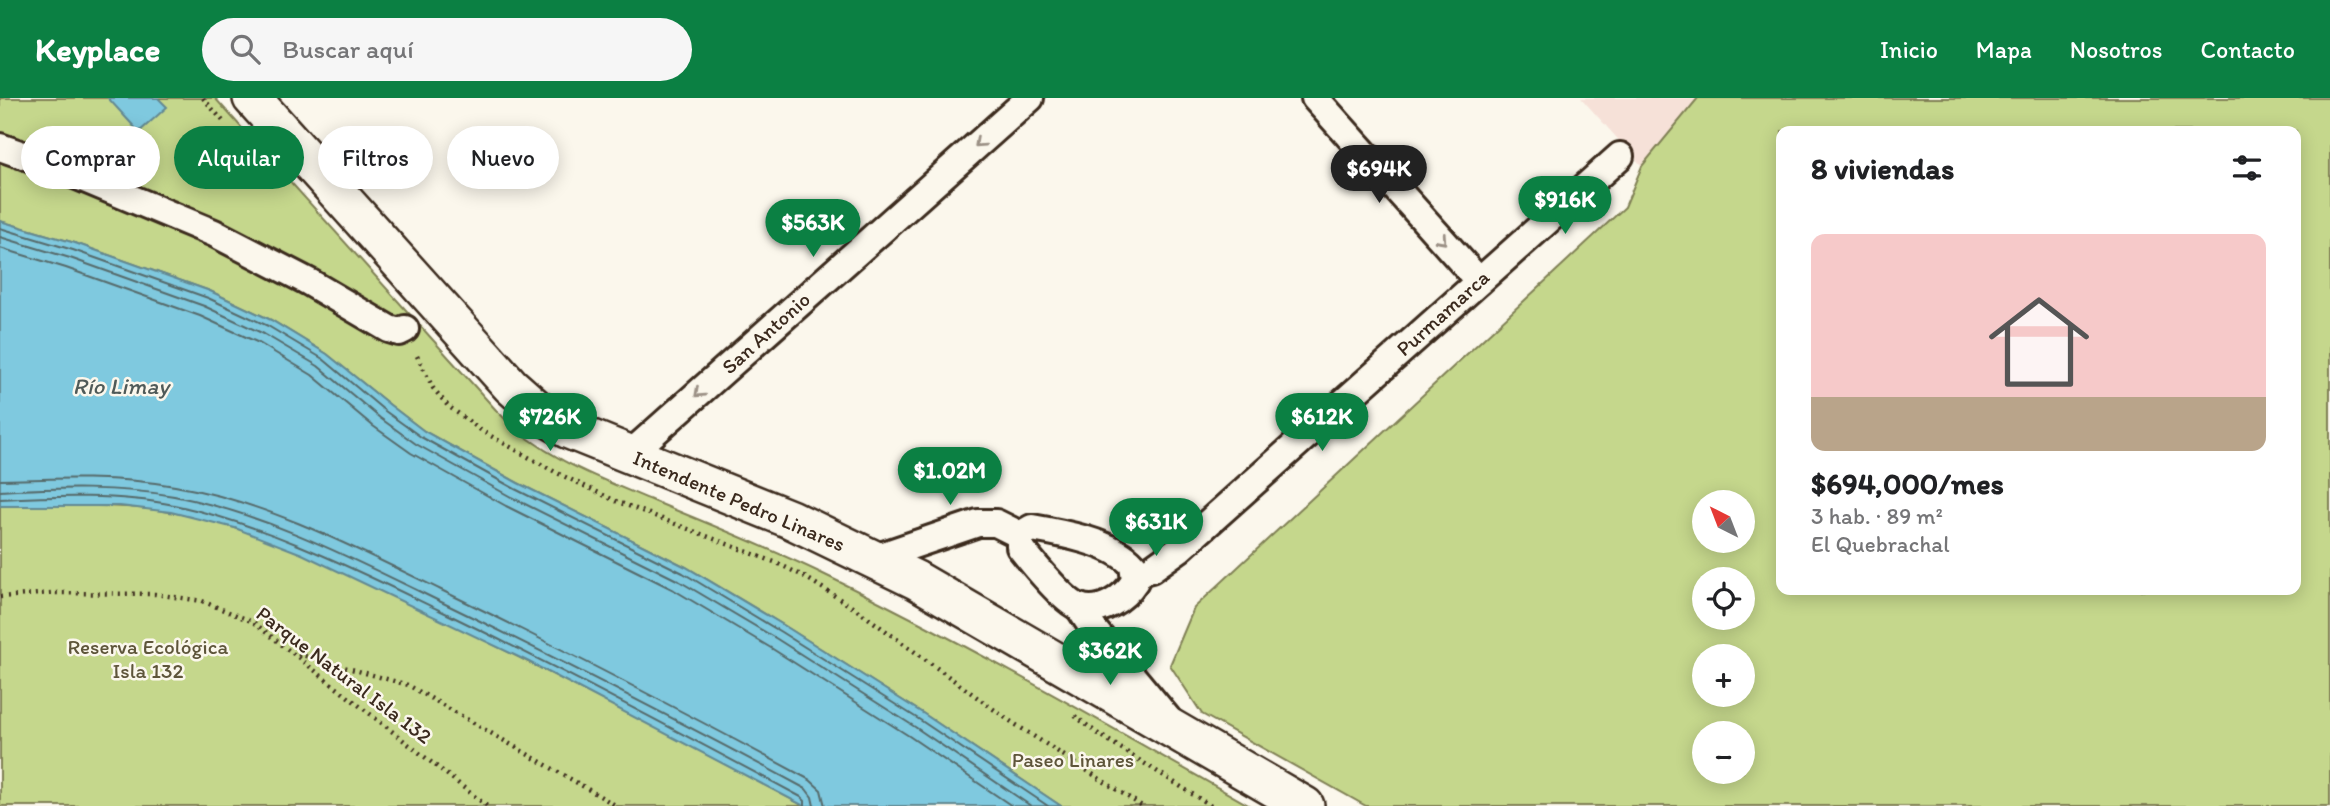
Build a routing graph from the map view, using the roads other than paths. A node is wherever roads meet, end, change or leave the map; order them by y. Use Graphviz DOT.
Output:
graph roads {
  1 [pos="252,98"];
  2 [pos="1030,98"];
  3 [pos="1315,98"];
  4 [pos="0,146"];
  5 [pos="1620,156"];
  6 [pos="1479,282"];
  7 [pos="405,330"];
  8 [pos="629,455"];
  9 [pos="1020,534"];
  10 [pos="875,558"];
  11 [pos="1135,573"];
  12 [pos="1079,607"];
  13 [pos="1183,736"];
  14 [pos="1305,806"];
  1 -- 8 [label="main road, Intendente Pedro Linares"];
  2 -- 8 [label="street, San Antonio, one-way"];
  3 -- 6 [label="street, one-way"];
  4 -- 7 [label="street"];
  5 -- 6 [label="street, Purmamarca"];
  6 -- 11 [label="street, Purmamarca"];
  8 -- 10 [label="main road, Intendente Pedro Linares"];
  9 -- 10 [label="street"];
  9 -- 11 [label="street"];
  9 -- 12 [label="street"];
  10 -- 13 [label="main road, Intendente Pedro Linares"];
  11 -- 12 [label="street, Purmamarca"];
  12 -- 13 [label="street"];
  13 -- 14 [label="main road, Intendente Pedro Linares"];
}
